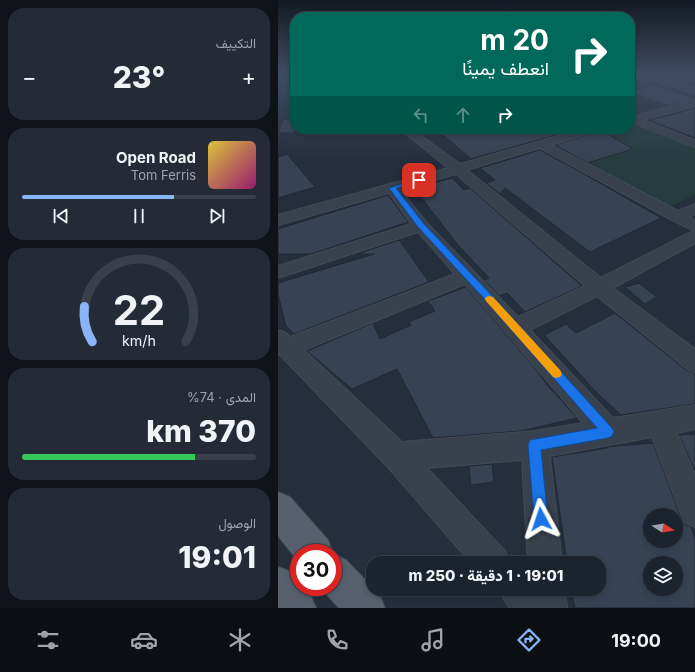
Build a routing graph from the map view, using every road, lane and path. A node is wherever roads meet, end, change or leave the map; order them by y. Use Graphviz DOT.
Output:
graph roads {
  1 [pos="693,104"];
  2 [pos="635,118"];
  3 [pos="635,121"];
  4 [pos="411,134"];
  5 [pos="576,134"];
  6 [pos="695,144"];
  7 [pos="542,145"];
  8 [pos="458,170"];
  9 [pos="392,188"];
  10 [pos="695,208"];
  11 [pos="677,217"];
  12 [pos="278,220"];
  13 [pos="421,226"];
  14 [pos="695,226"];
  15 [pos="695,236"];
  16 [pos="278,272"];
  17 [pos="468,276"];
  18 [pos="599,287"];
  19 [pos="516,328"];
  20 [pos="282,343"];
  21 [pos="695,362"];
  22 [pos="695,418"];
  23 [pos="660,424"];
  24 [pos="608,432"];
  25 [pos="535,445"];
  26 [pos="397,456"];
  27 [pos="278,509"];
  28 [pos="695,511"];
  29 [pos="307,544"];
  30 [pos="487,556"];
  31 [pos="544,556"];
  32 [pos="342,583"];
  33 [pos="278,586"];
  34 [pos="524,596"];
  35 [pos="548,596"];
  36 [pos="296,608"];
  37 [pos="365,608"];
  38 [pos="535,608"];
  39 [pos="549,608"];
  1 -- 2 [label="street"];
  3 -- 6 [label="street"];
  4 -- 8 [label="street"];
  5 -- 7 [label="street"];
  7 -- 8 [label="street"];
  7 -- 11 [label="street"];
  8 -- 9 [label="street"];
  8 -- 18 [label="street"];
  9 -- 12 [label="street"];
  9 -- 13 [label="street"];
  10 -- 11 [label="street"];
  11 -- 14 [label="street"];
  13 -- 16 [label="street"];
  13 -- 17 [label="street"];
  15 -- 18 [label="street"];
  17 -- 19 [label="street"];
  17 -- 20 [label="street"];
  18 -- 19 [label="street"];
  18 -- 21 [label="street"];
  19 -- 24 [label="street"];
  20 -- 26 [label="street"];
  22 -- 23 [label="street"];
  23 -- 24 [label="street"];
  23 -- 28 [label="street"];
  24 -- 25 [label="street"];
  25 -- 26 [label="street"];
  25 -- 31 [label="street"];
  26 -- 30 [label="street"];
  27 -- 29 [label="main road"];
  32 -- 37 [label="main road"];
  33 -- 36 [label="main road"];
  34 -- 38 [label="street"];
  35 -- 39 [label="street"];
}
